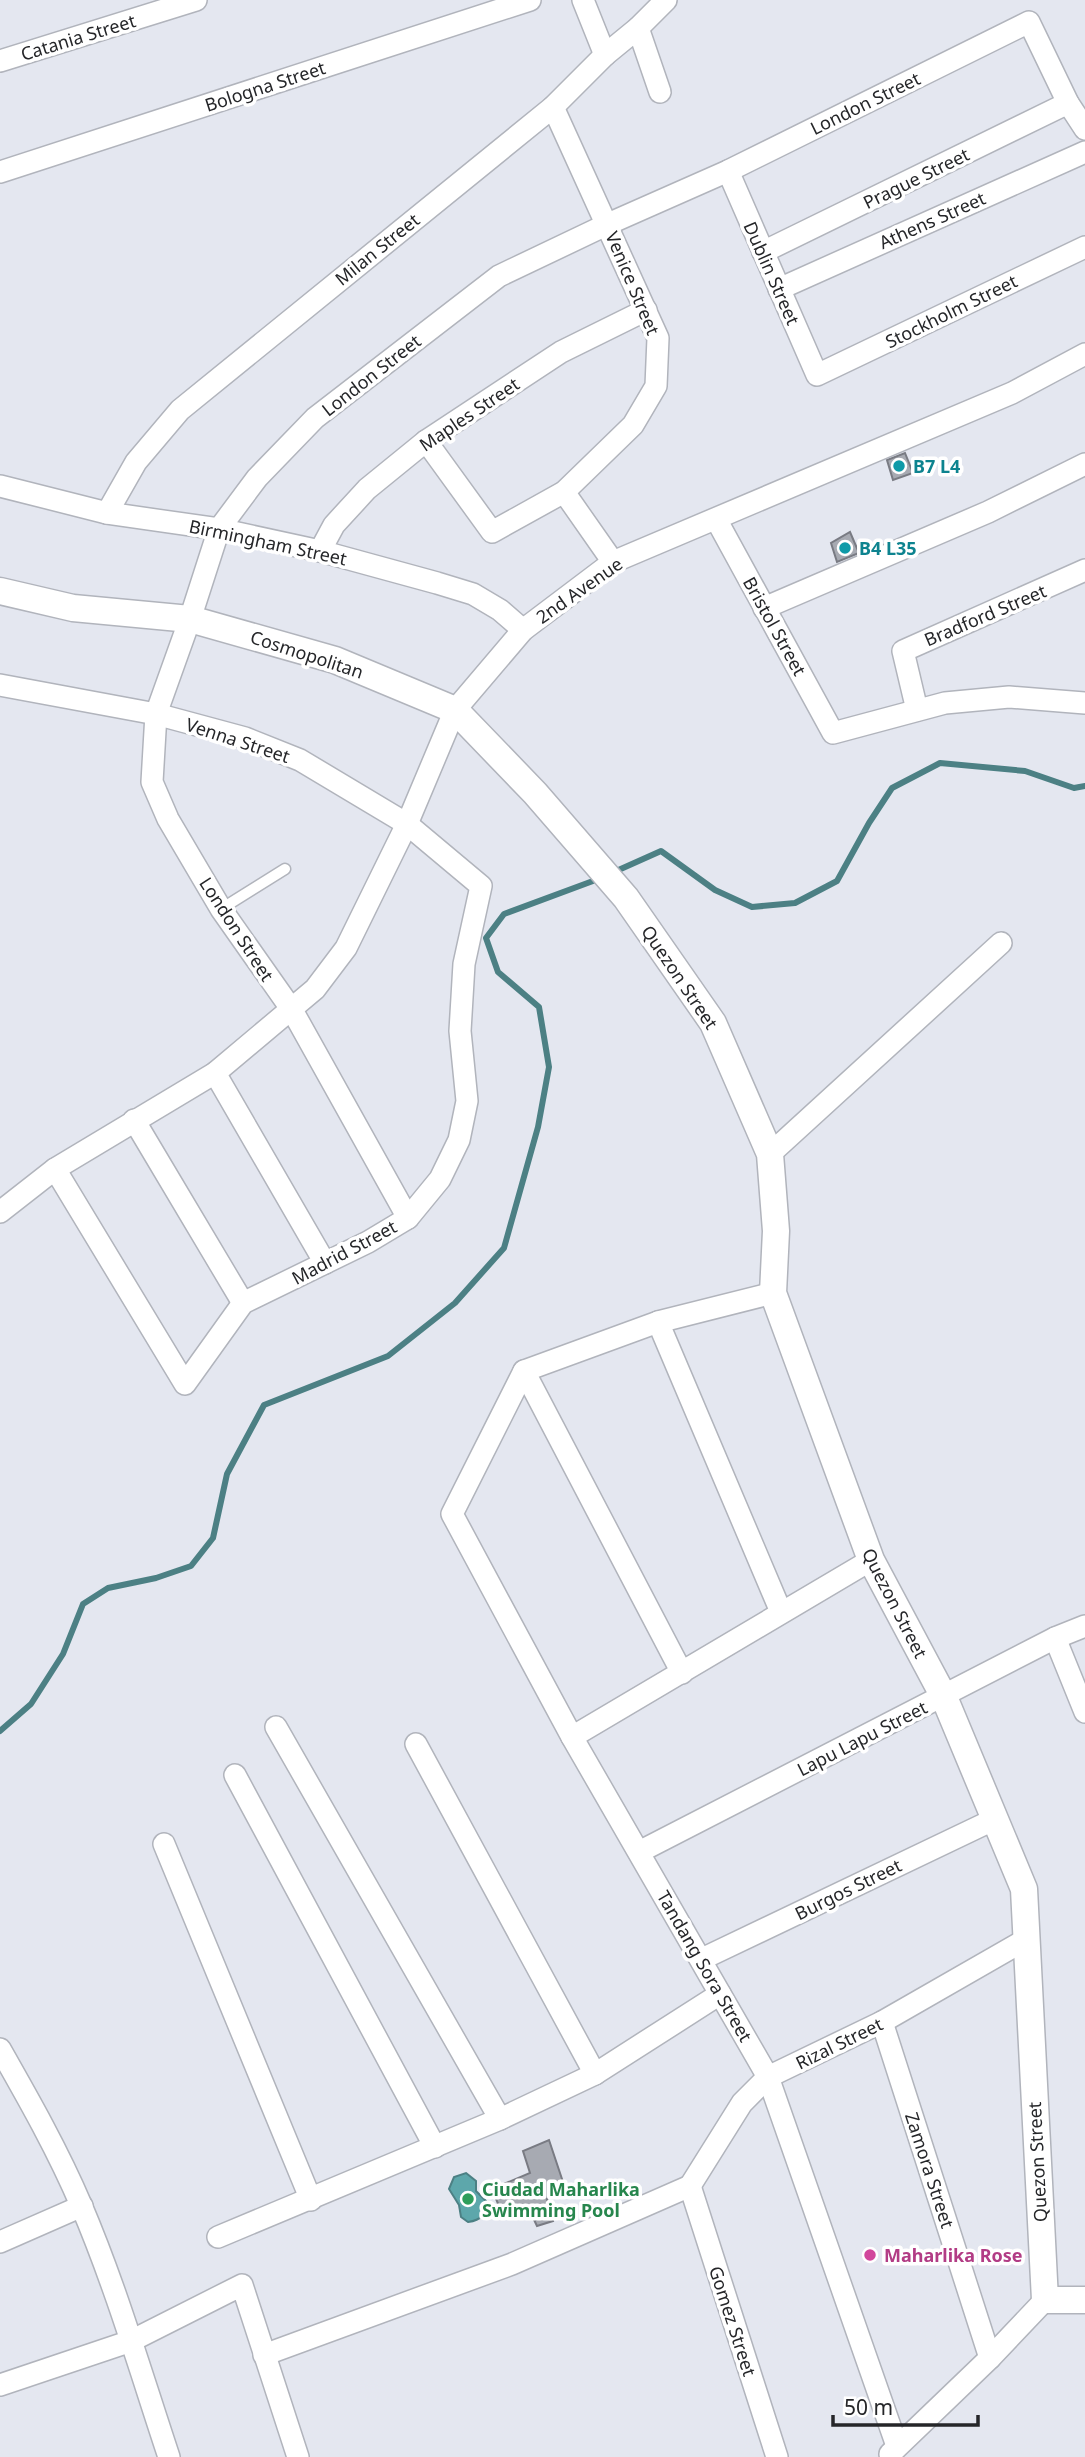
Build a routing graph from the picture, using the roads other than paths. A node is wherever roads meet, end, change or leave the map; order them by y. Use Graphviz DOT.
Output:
graph roads {
  1 [pos="196,0"];
  2 [pos="530,0"];
  3 [pos="583,0"];
  4 [pos="666,0"];
  5 [pos="638,28"];
  6 [pos="605,55"];
  7 [pos="0,61"];
  8 [pos="660,92"];
  9 [pos="1068,103"];
  10 [pos="553,107"];
  11 [pos="1085,129"];
  12 [pos="1085,152"];
  13 [pos="728,171"];
  14 [pos="0,172"];
  15 [pos="608,224"];
  16 [pos="1085,247"];
  17 [pos="763,252"];
  18 [pos="779,289"];
  19 [pos="646,310"];
  20 [pos="1085,354"];
  21 [pos="817,375"];
  22 [pos="426,442"];
  23 [pos="1085,464"];
  24 [pos="0,486"];
  25 [pos="564,492"];
  26 [pos="107,513"];
  27 [pos="716,519"];
  28 [pos="219,529"];
  29 [pos="320,551"];
  30 [pos="613,562"];
  31 [pos="1085,570"];
  32 [pos="0,591"];
  33 [pos="764,608"];
  34 [pos="190,619"];
  35 [pos="523,630"];
  36 [pos="0,685"];
  37 [pos="1085,703"];
  38 [pos="455,710"];
  39 [pos="918,710"];
  40 [pos="156,714"];
  41 [pos="407,824"];
  42 [pos="590,856"];
  43 [pos="285,869"];
  44 [pos="481,887"];
  45 [pos="221,909"];
  46 [pos="1001,943"];
  47 [pos="292,1010"];
  48 [pos="215,1073"];
  49 [pos="134,1120"];
  50 [pos="770,1154"];
  51 [pos="55,1169"];
  52 [pos="0,1212"];
  53 [pos="408,1218"];
  54 [pos="325,1263"];
  55 [pos="773,1293"];
  56 [pos="243,1303"];
  57 [pos="658,1322"];
  58 [pos="524,1371"];
  59 [pos="871,1560"];
  60 [pos="781,1612"];
  61 [pos="1085,1626"];
  62 [pos="1055,1639"];
  63 [pos="682,1673"];
  64 [pos="944,1697"];
  65 [pos="1085,1712"];
  66 [pos="276,1727"];
  67 [pos="572,1737"];
  68 [pos="416,1744"];
  69 [pos="235,1775"];
  70 [pos="995,1819"];
  71 [pos="164,1844"];
  72 [pos="639,1852"];
  73 [pos="1025,1940"];
  74 [pos="702,1959"];
  75 [pos="720,1994"];
  76 [pos="882,2022"];
  77 [pos="0,2049"];
  78 [pos="595,2074"];
  79 [pos="7,2075"];
  80 [pos="768,2077"];
  81 [pos="500,2119"];
  82 [pos="435,2147"];
  83 [pos="690,2186"];
  84 [pos="311,2200"];
  85 [pos="82,2206"];
  86 [pos="218,2237"];
  87 [pos="0,2242"];
  88 [pos="1045,2300"];
  89 [pos="1085,2300"];
  90 [pos="131,2341"];
  91 [pos="264,2354"];
  92 [pos="990,2358"];
  93 [pos="0,2385"];
  94 [pos="892,2452"];
  95 [pos="169,2457"];
  96 [pos="298,2457"];
  97 [pos="777,2457"];
  1 -- 7 [label="street, Catania Street"];
  2 -- 14 [label="street, Bologna Street"];
  3 -- 6 [label="street"];
  4 -- 5 [label="street, Milan Street"];
  5 -- 6 [label="street, Milan Street"];
  5 -- 8 [label="street"];
  6 -- 10 [label="street, Milan Street"];
  9 -- 11 [label="street"];
  9 -- 13 [label="street, London Street"];
  9 -- 17 [label="street, Prague Street"];
  10 -- 15 [label="street, Venice Street"];
  10 -- 26 [label="street, Milan Street"];
  12 -- 18 [label="street, Athens Street"];
  13 -- 15 [label="street, London Street"];
  13 -- 17 [label="street, Dublin Street"];
  15 -- 19 [label="street, Venice Street"];
  15 -- 28 [label="street, London Street"];
  16 -- 21 [label="street, Stockholm Street"];
  17 -- 18 [label="street, Dublin Street"];
  18 -- 21 [label="street, Dublin Street"];
  19 -- 22 [label="street, Maples Street"];
  19 -- 25 [label="street, Venice Street"];
  20 -- 27 [label="street, 2nd Avenue"];
  22 -- 25 [label="street, Venice Street"];
  22 -- 29 [label="street, Maples Street"];
  23 -- 33 [label="street"];
  24 -- 26 [label="street, Birmingham Street"];
  25 -- 30 [label="street"];
  26 -- 28 [label="street, Birmingham Street"];
  27 -- 30 [label="street, 2nd Avenue"];
  27 -- 33 [label="street, Bristol Street"];
  28 -- 29 [label="street, Birmingham Street"];
  28 -- 34 [label="street, London Street"];
  29 -- 35 [label="street, Birmingham Street"];
  30 -- 35 [label="street, 2nd Avenue"];
  31 -- 39 [label="street, Bradford Street"];
  32 -- 34 [label="street, Cosmopolitan"];
  33 -- 39 [label="street, Bristol Street"];
  34 -- 38 [label="street, Cosmopolitan"];
  34 -- 40 [label="street, London Street"];
  35 -- 38 [label="street, 2nd Avenue"];
  36 -- 40 [label="street, Venna Street"];
  37 -- 39 [label="street"];
  38 -- 41 [label="street, 2nd Avenue"];
  38 -- 42 [label="street, Cosmopolitan"];
  40 -- 41 [label="street, Venna Street"];
  40 -- 45 [label="street, London Street"];
  41 -- 44 [label="street, Venna Street"];
  41 -- 47 [label="street, 2nd Avenue"];
  42 -- 50 [label="street, Quezon Street"];
  43 -- 45 [label="lane"];
  44 -- 53 [label="street, Madrid Street"];
  45 -- 47 [label="street, London Street"];
  46 -- 50 [label="street"];
  47 -- 48 [label="street, 2nd Avenue"];
  47 -- 53 [label="street, London Street"];
  48 -- 49 [label="street, 2nd Avenue"];
  48 -- 54 [label="street"];
  49 -- 51 [label="street, 2nd Avenue"];
  49 -- 56 [label="street"];
  50 -- 55 [label="street, Quezon Street"];
  51 -- 52 [label="street, 2nd Avenue"];
  51 -- 56 [label="street, Madrid Street"];
  53 -- 54 [label="street, Madrid Street"];
  54 -- 56 [label="street, Madrid Street"];
  55 -- 57 [label="street"];
  55 -- 59 [label="street, Quezon Street"];
  57 -- 58 [label="street"];
  57 -- 60 [label="street"];
  58 -- 63 [label="street"];
  58 -- 67 [label="street, Tandang Sora Street"];
  59 -- 60 [label="street"];
  59 -- 64 [label="street, Quezon Street"];
  60 -- 63 [label="street"];
  61 -- 62 [label="street, Lapu Lapu Street"];
  62 -- 64 [label="street, Lapu Lapu Street"];
  62 -- 65 [label="street"];
  63 -- 67 [label="street"];
  64 -- 70 [label="street, Quezon Street"];
  64 -- 72 [label="street, Lapu Lapu Street"];
  66 -- 81 [label="street"];
  67 -- 72 [label="street, Tandang Sora Street"];
  68 -- 78 [label="street"];
  69 -- 82 [label="street"];
  70 -- 73 [label="street, Quezon Street"];
  70 -- 74 [label="street, Burgos Street"];
  71 -- 84 [label="street"];
  72 -- 74 [label="street, Tandang Sora Street"];
  73 -- 76 [label="street, Rizal Street"];
  73 -- 88 [label="street, Quezon Street"];
  74 -- 75 [label="street, Tandang Sora Street"];
  75 -- 78 [label="street"];
  75 -- 80 [label="street, Tandang Sora Street"];
  76 -- 80 [label="street, Rizal Street"];
  76 -- 92 [label="street, Zamora Street"];
  77 -- 79 [label="street"];
  78 -- 81 [label="street"];
  79 -- 85 [label="street"];
  80 -- 83 [label="street, Rizal Street"];
  80 -- 94 [label="street, Tandang Sora Street"];
  81 -- 82 [label="street"];
  82 -- 84 [label="street"];
  83 -- 91 [label="street"];
  83 -- 97 [label="street, Gomez Street"];
  84 -- 86 [label="street"];
  85 -- 87 [label="street"];
  85 -- 90 [label="street"];
  88 -- 89 [label="street"];
  88 -- 92 [label="street"];
  90 -- 91 [label="street"];
  90 -- 93 [label="street"];
  90 -- 95 [label="street"];
  91 -- 96 [label="street"];
  92 -- 94 [label="street"];
}
